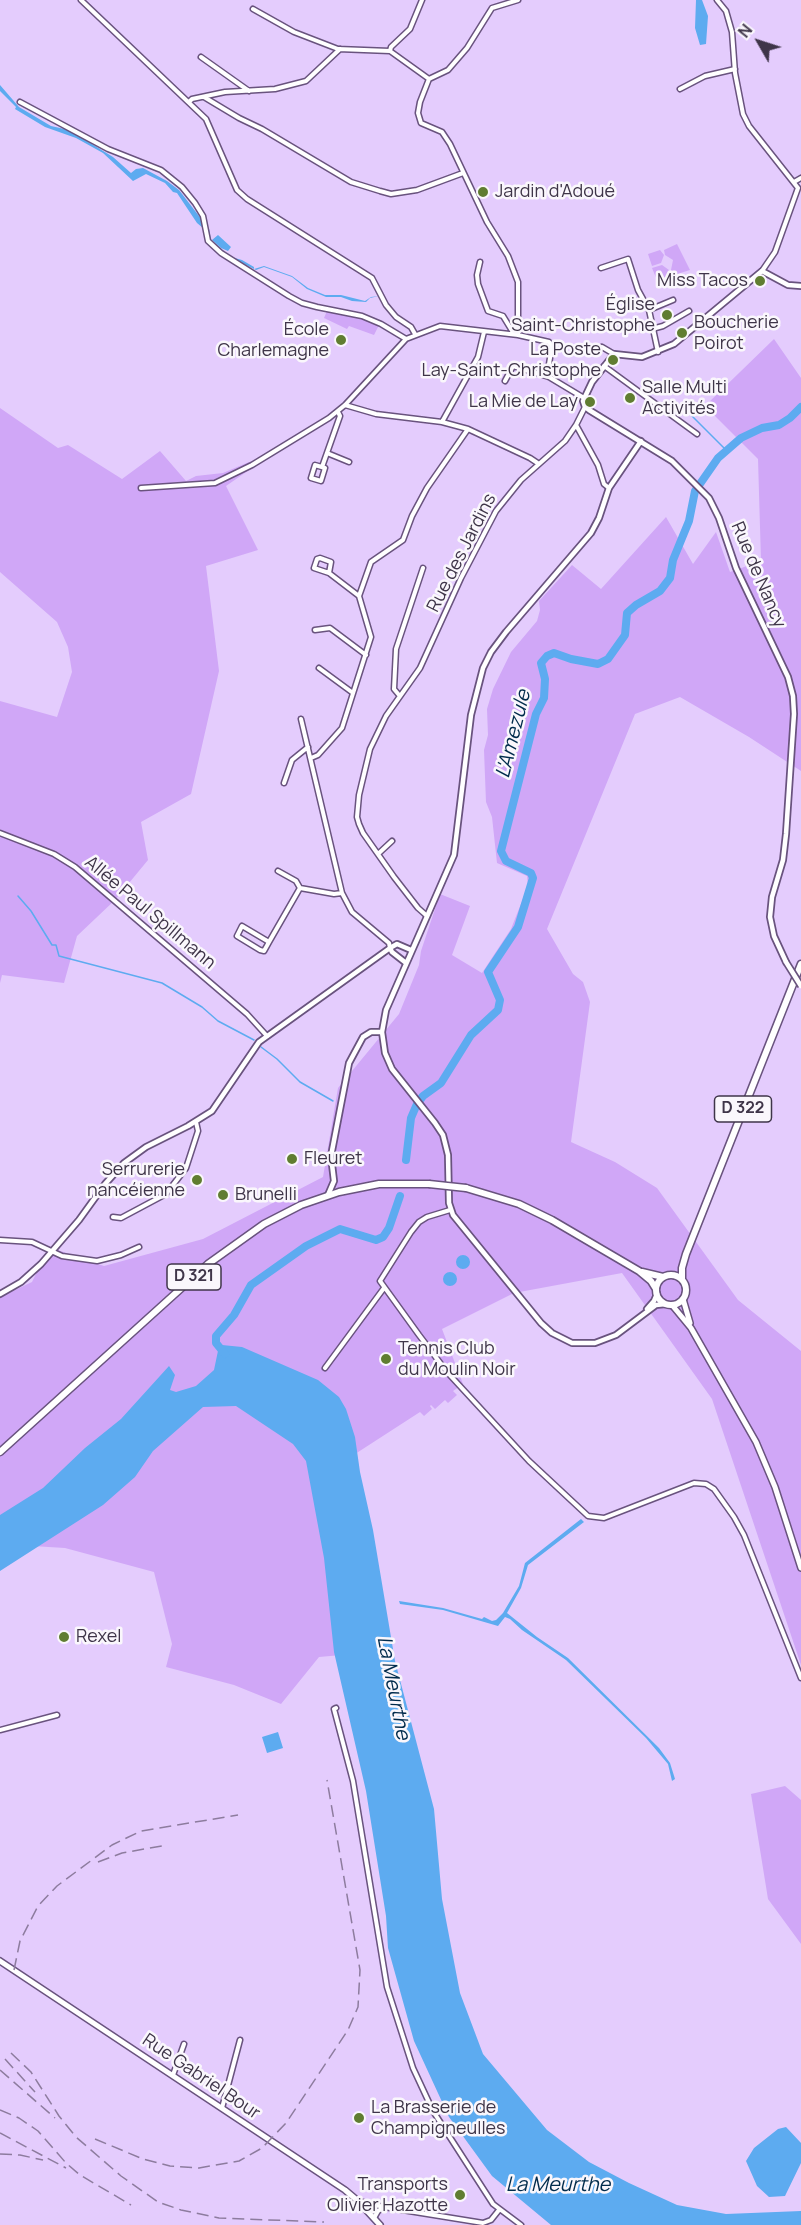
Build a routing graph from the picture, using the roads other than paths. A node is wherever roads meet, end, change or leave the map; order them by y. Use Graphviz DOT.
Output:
graph roads {
  1 [pos="81,0"];
  2 [pos="422,0"];
  3 [pos="518,0"];
  4 [pos="717,0"];
  5 [pos="253,9"];
  6 [pos="340,50"];
  7 [pos="390,51"];
  8 [pos="201,57"];
  9 [pos="735,69"];
  10 [pos="429,79"];
  11 [pos="680,89"];
  12 [pos="250,91"];
  13 [pos="204,97"];
  14 [pos="20,102"];
  15 [pos="189,102"];
  16 [pos="463,173"];
  17 [pos="801,178"];
  18 [pos="797,185"];
  19 [pos="801,195"];
  20 [pos="794,200"];
  21 [pos="801,200"];
  22 [pos="480,262"];
  23 [pos="601,268"];
  24 [pos="762,271"];
  25 [pos="801,286"];
  26 [pos="673,300"];
  27 [pos="649,310"];
  28 [pos="689,311"];
  29 [pos="652,329"];
  30 [pos="483,332"];
  31 [pos="415,334"];
  32 [pos="517,335"];
  33 [pos="406,339"];
  34 [pos="602,347"];
  35 [pos="658,352"];
  36 [pos="614,354"];
  37 [pos="604,366"];
  38 [pos="549,377"];
  39 [pos="505,381"];
  40 [pos="584,398"];
  41 [pos="345,405"];
  42 [pos="585,407"];
  43 [pos="338,412"];
  44 [pos="442,422"];
  45 [pos="576,425"];
  46 [pos="468,429"];
  47 [pos="696,434"];
  48 [pos="641,441"];
  49 [pos="320,447"];
  50 [pos="327,451"];
  51 [pos="349,462"];
  52 [pos="538,464"];
  53 [pos="322,467"];
  54 [pos="141,488"];
  55 [pos="609,488"];
  56 [pos="423,568"];
  57 [pos="329,573"];
  58 [pos="359,596"];
  59 [pos="315,630"];
  60 [pos="366,655"];
  61 [pos="319,668"];
  62 [pos="353,693"];
  63 [pos="399,695"];
  64 [pos="301,719"];
  65 [pos="308,747"];
  66 [pos="310,759"];
  67 [pos="284,783"];
  68 [pos="0,833"];
  69 [pos="392,841"];
  70 [pos="378,854"];
  71 [pos="278,871"];
  72 [pos="300,888"];
  73 [pos="342,893"];
  74 [pos="427,916"];
  75 [pos="269,942"];
  76 [pos="390,948"];
  77 [pos="411,950"];
  78 [pos="406,963"];
  79 [pos="801,963"];
  80 [pos="801,986"];
  81 [pos="382,1032"];
  82 [pos="267,1036"];
  83 [pos="196,1122"];
  84 [pos="328,1195"];
  85 [pos="450,1210"];
  86 [pos="113,1217"];
  87 [pos="0,1240"];
  88 [pos="139,1247"];
  89 [pos="51,1253"];
  90 [pos="686,1254"];
  91 [pos="639,1271"];
  92 [pos="666,1276"];
  93 [pos="681,1279"];
  94 [pos="384,1288"];
  95 [pos="656,1292"];
  96 [pos="0,1294"];
  97 [pos="683,1299"];
  98 [pos="669,1304"];
  99 [pos="639,1318"];
  100 [pos="691,1328"];
  101 [pos="325,1368"];
  102 [pos="0,1452"];
  103 [pos="801,1568"];
  104 [pos="801,1678"];
  105 [pos="336,1708"];
  106 [pos="57,1715"];
  107 [pos="0,1730"];
  108 [pos="0,1960"];
  109 [pos="240,2040"];
  110 [pos="184,2044"];
  111 [pos="172,2076"];
  112 [pos="222,2109"];
  113 [pos="358,2201"];
  114 [pos="339,2206"];
  115 [pos="377,2206"];
  116 [pos="384,2208"];
  117 [pos="499,2210"];
  118 [pos="372,2216"];
  119 [pos="380,2225"];
  120 [pos="521,2225"];
  1 -- 15 [label="street"];
  2 -- 7 [label="street"];
  3 -- 10 [label="street"];
  4 -- 9 [label="street"];
  5 -- 6 [label="street"];
  6 -- 7 [label="street"];
  6 -- 12 [label="street"];
  7 -- 10 [label="street"];
  8 -- 12 [label="street"];
  9 -- 11 [label="street"];
  9 -- 18 [label="street"];
  10 -- 16 [label="street"];
  12 -- 13 [label="street"];
  13 -- 15 [label="street"];
  13 -- 16 [label="street"];
  14 -- 33 [label="street"];
  15 -- 31 [label="street"];
  16 -- 32 [label="street"];
  17 -- 18 [label="street"];
  18 -- 19 [label="street"];
  18 -- 20 [label="street"];
  20 -- 21 [label="street"];
  20 -- 24 [label="street"];
  22 -- 32 [label="street"];
  23 -- 27 [label="street"];
  24 -- 25 [label="street"];
  24 -- 35 [label="street"];
  26 -- 27 [label="street"];
  27 -- 29 [label="street"];
  28 -- 29 [label="street"];
  29 -- 35 [label="street"];
  30 -- 31 [label="street"];
  30 -- 32 [label="street"];
  30 -- 44 [label="street"];
  31 -- 33 [label="street"];
  32 -- 38 [label="street"];
  33 -- 41 [label="street"];
  34 -- 36 [label="street"];
  35 -- 36 [label="street"];
  36 -- 37 [label="street"];
  37 -- 40 [label="street"];
  37 -- 47 [label="street"];
  38 -- 39 [label="street"];
  38 -- 40 [label="street"];
  40 -- 42 [label="street"];
  41 -- 43 [label="street"];
  41 -- 44 [label="street"];
  42 -- 45 [label="street, Rue des Jardins"];
  42 -- 48 [label="street, Rue de Nancy"];
  43 -- 50 [label="street"];
  43 -- 54 [label="street"];
  44 -- 46 [label="street"];
  45 -- 52 [label="street, Rue des Jardins"];
  45 -- 55 [label="street"];
  46 -- 52 [label="street"];
  46 -- 58 [label="street"];
  48 -- 55 [label="street"];
  48 -- 80 [label="street, Rue de Nancy, bridge"];
  49 -- 50 [label="street"];
  50 -- 51 [label="street"];
  50 -- 53 [label="street"];
  52 -- 63 [label="street, Rue des Jardins"];
  53 -- 53 [label="street"];
  55 -- 74 [label="street"];
  56 -- 63 [label="street"];
  57 -- 57 [label="street"];
  57 -- 58 [label="street"];
  58 -- 60 [label="street"];
  59 -- 60 [label="street"];
  60 -- 62 [label="street"];
  61 -- 62 [label="street"];
  62 -- 66 [label="street"];
  63 -- 70 [label="street, Rue des Jardins"];
  64 -- 65 [label="street"];
  65 -- 66 [label="street"];
  65 -- 67 [label="street"];
  66 -- 73 [label="street"];
  68 -- 82 [label="street, Allée Paul Spillmann"];
  69 -- 70 [label="street"];
  70 -- 74 [label="street, Rue des Jardins"];
  71 -- 72 [label="street"];
  72 -- 73 [label="street"];
  72 -- 75 [label="street"];
  73 -- 76 [label="street"];
  74 -- 77 [label="street"];
  75 -- 75 [label="street"];
  76 -- 77 [label="street"];
  76 -- 78 [label="street"];
  76 -- 82 [label="street"];
  77 -- 78 [label="street"];
  78 -- 81 [label="street"];
  79 -- 90 [label="main road, D 322"];
  81 -- 84 [label="street"];
  81 -- 85 [label="street"];
  82 -- 83 [label="street"];
  83 -- 86 [label="street"];
  83 -- 89 [label="street"];
  84 -- 91 [label="main road, D 321, bridge"];
  84 -- 102 [label="main road, D 321"];
  85 -- 94 [label="street"];
  85 -- 99 [label="street"];
  87 -- 89 [label="street"];
  88 -- 89 [label="street"];
  89 -- 96 [label="street"];
  90 -- 92 [label="main road, D 322"];
  90 -- 93 [label="main road, D 322"];
  91 -- 92 [label="main road, D 321"];
  91 -- 95 [label="main road, D 321"];
  92 -- 93 [label="main road"];
  92 -- 95 [label="main road"];
  93 -- 97 [label="main road"];
  94 -- 101 [label="street"];
  94 -- 104 [label="street"];
  95 -- 98 [label="main road"];
  95 -- 99 [label="street"];
  97 -- 98 [label="main road"];
  97 -- 100 [label="main road"];
  98 -- 99 [label="street"];
  98 -- 100 [label="main road"];
  100 -- 103 [label="main road"];
  105 -- 117 [label="street"];
  106 -- 107 [label="street"];
  108 -- 111 [label="main road, Rue Gabriel Bour"];
  109 -- 112 [label="street"];
  110 -- 111 [label="street"];
  111 -- 112 [label="main road, Rue Gabriel Bour"];
  112 -- 113 [label="main road, Rue Gabriel Bour"];
  113 -- 114 [label="street"];
  113 -- 115 [label="street"];
  113 -- 118 [label="main road, Rue Gabriel Bour"];
  115 -- 116 [label="street"];
  115 -- 118 [label="street"];
  116 -- 117 [label="street"];
  116 -- 118 [label="street"];
  117 -- 120 [label="street"];
  118 -- 119 [label="main road, Rue Gabriel Bour"];
}
